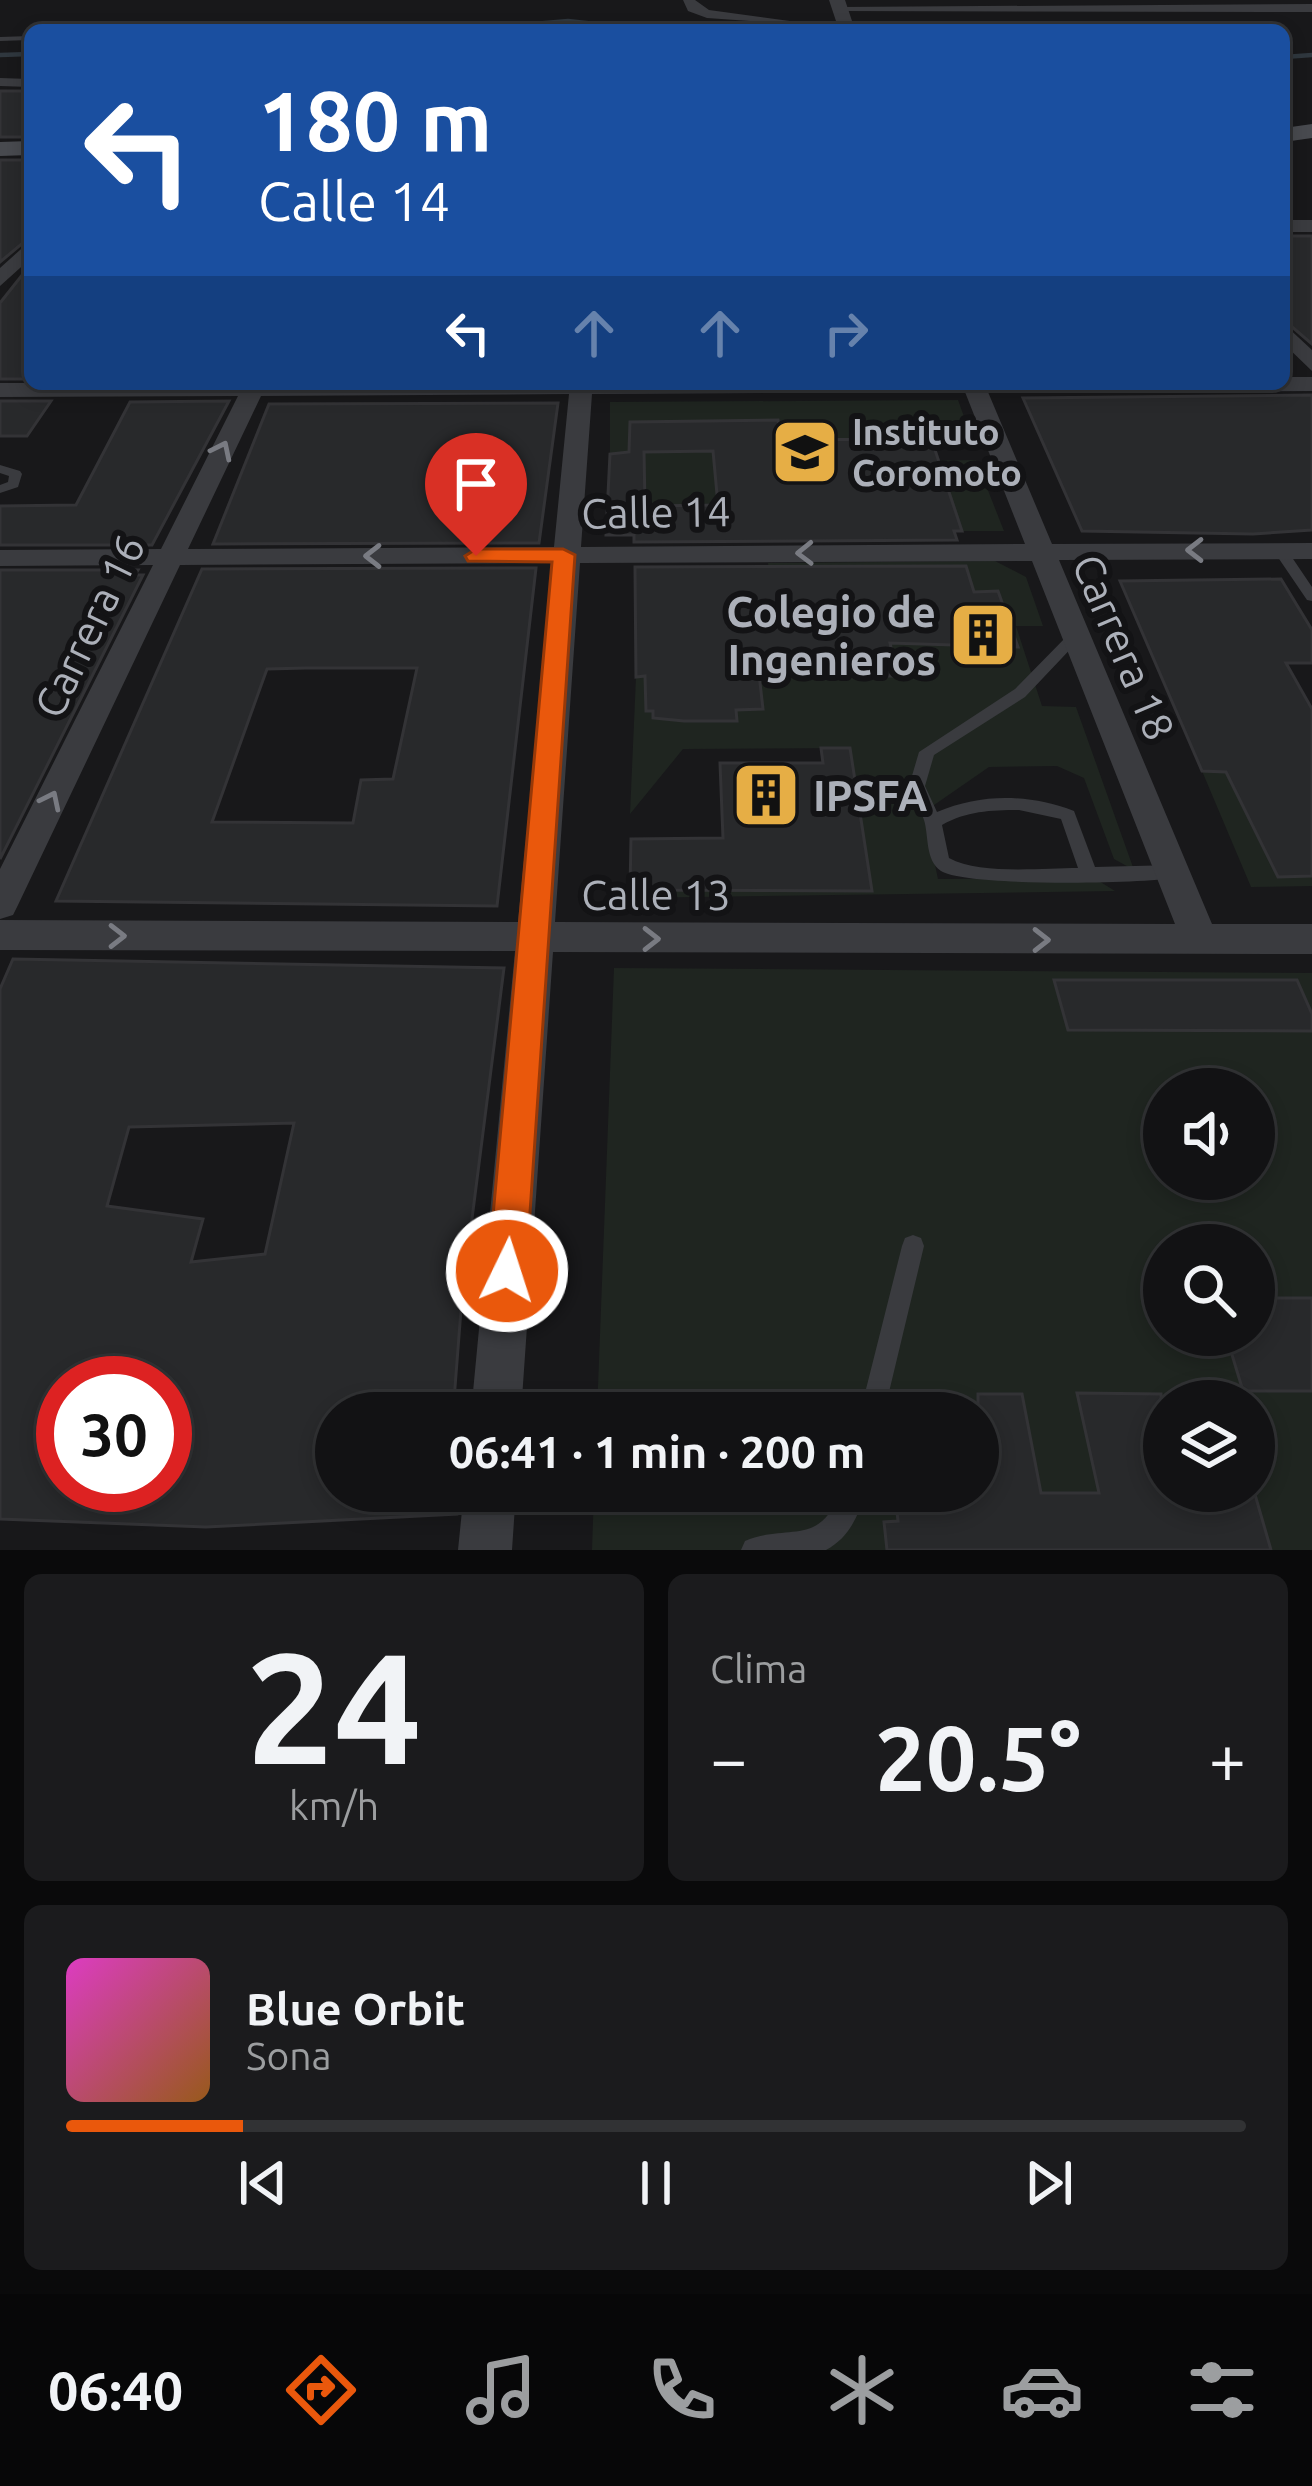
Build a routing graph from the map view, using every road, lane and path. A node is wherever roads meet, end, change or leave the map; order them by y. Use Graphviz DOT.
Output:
graph roads {
  1 [pos="689,0"];
  2 [pos="1312,11"];
  3 [pos="842,14"];
  4 [pos="787,24"];
  5 [pos="24,254"];
  6 [pos="0,280"];
  7 [pos="1290,337"];
  8 [pos="1312,364"];
  9 [pos="252,390"];
  10 [pos="581,390"];
  11 [pos="975,390"];
  12 [pos="0,469"];
  13 [pos="0,489"];
  14 [pos="1038,550"];
  15 [pos="1280,550"];
  16 [pos="1312,550"];
  17 [pos="563,555"];
  18 [pos="0,558"];
  19 [pos="169,558"];
  20 [pos="1312,597"];
  21 [pos="1074,637"];
  22 [pos="933,822"];
  23 [pos="1088,872"];
  24 [pos="1174,872"];
  25 [pos="0,905"];
  26 [pos="0,935"];
  27 [pos="534,939"];
  28 [pos="1312,939"];
  29 [pos="1202,941"];
  30 [pos="914,1246"];
  31 [pos="498,1392"];
  32 [pos="877,1392"];
  33 [pos="488,1512"];
  34 [pos="847,1512"];
  35 [pos="485,1550"];
  36 [pos="754,1550"];
  1 -- 4 [label="street"];
  2 -- 3 [label="street"];
  5 -- 6 [label="street"];
  7 -- 8 [label="street"];
  19 -- 9 [label="street, Carrera 16, one-way"];
  10 -- 17 [label="street"];
  11 -- 14 [label="street, Carrera 18"];
  12 -- 13 [label="lane"];
  15 -- 14 [label="street, Calle 14, one-way"];
  14 -- 17 [label="street, Calle 14, one-way"];
  14 -- 21 [label="street, Carrera 18"];
  15 -- 16 [label="street, Calle 14"];
  15 -- 20 [label="lane"];
  17 -- 19 [label="street, Calle 14, one-way"];
  17 -- 27 [label="street"];
  18 -- 19 [label="street, Calle 14"];
  25 -- 19 [label="street, Carrera 16, one-way"];
  21 -- 22 [label="lane"];
  21 -- 24 [label="street, Carrera 18"];
  22 -- 23 [label="lane"];
  22 -- 23 [label="lane"];
  23 -- 24 [label="lane"];
  24 -- 29 [label="street, Carrera 18"];
  26 -- 27 [label="street, Calle 13, one-way"];
  27 -- 29 [label="street, Calle 13, one-way"];
  27 -- 31 [label="street"];
  28 -- 29 [label="street, Calle 13"];
  30 -- 32 [label="lane"];
  33 -- 35 [label="street"];
  34 -- 36 [label="lane"];
}
